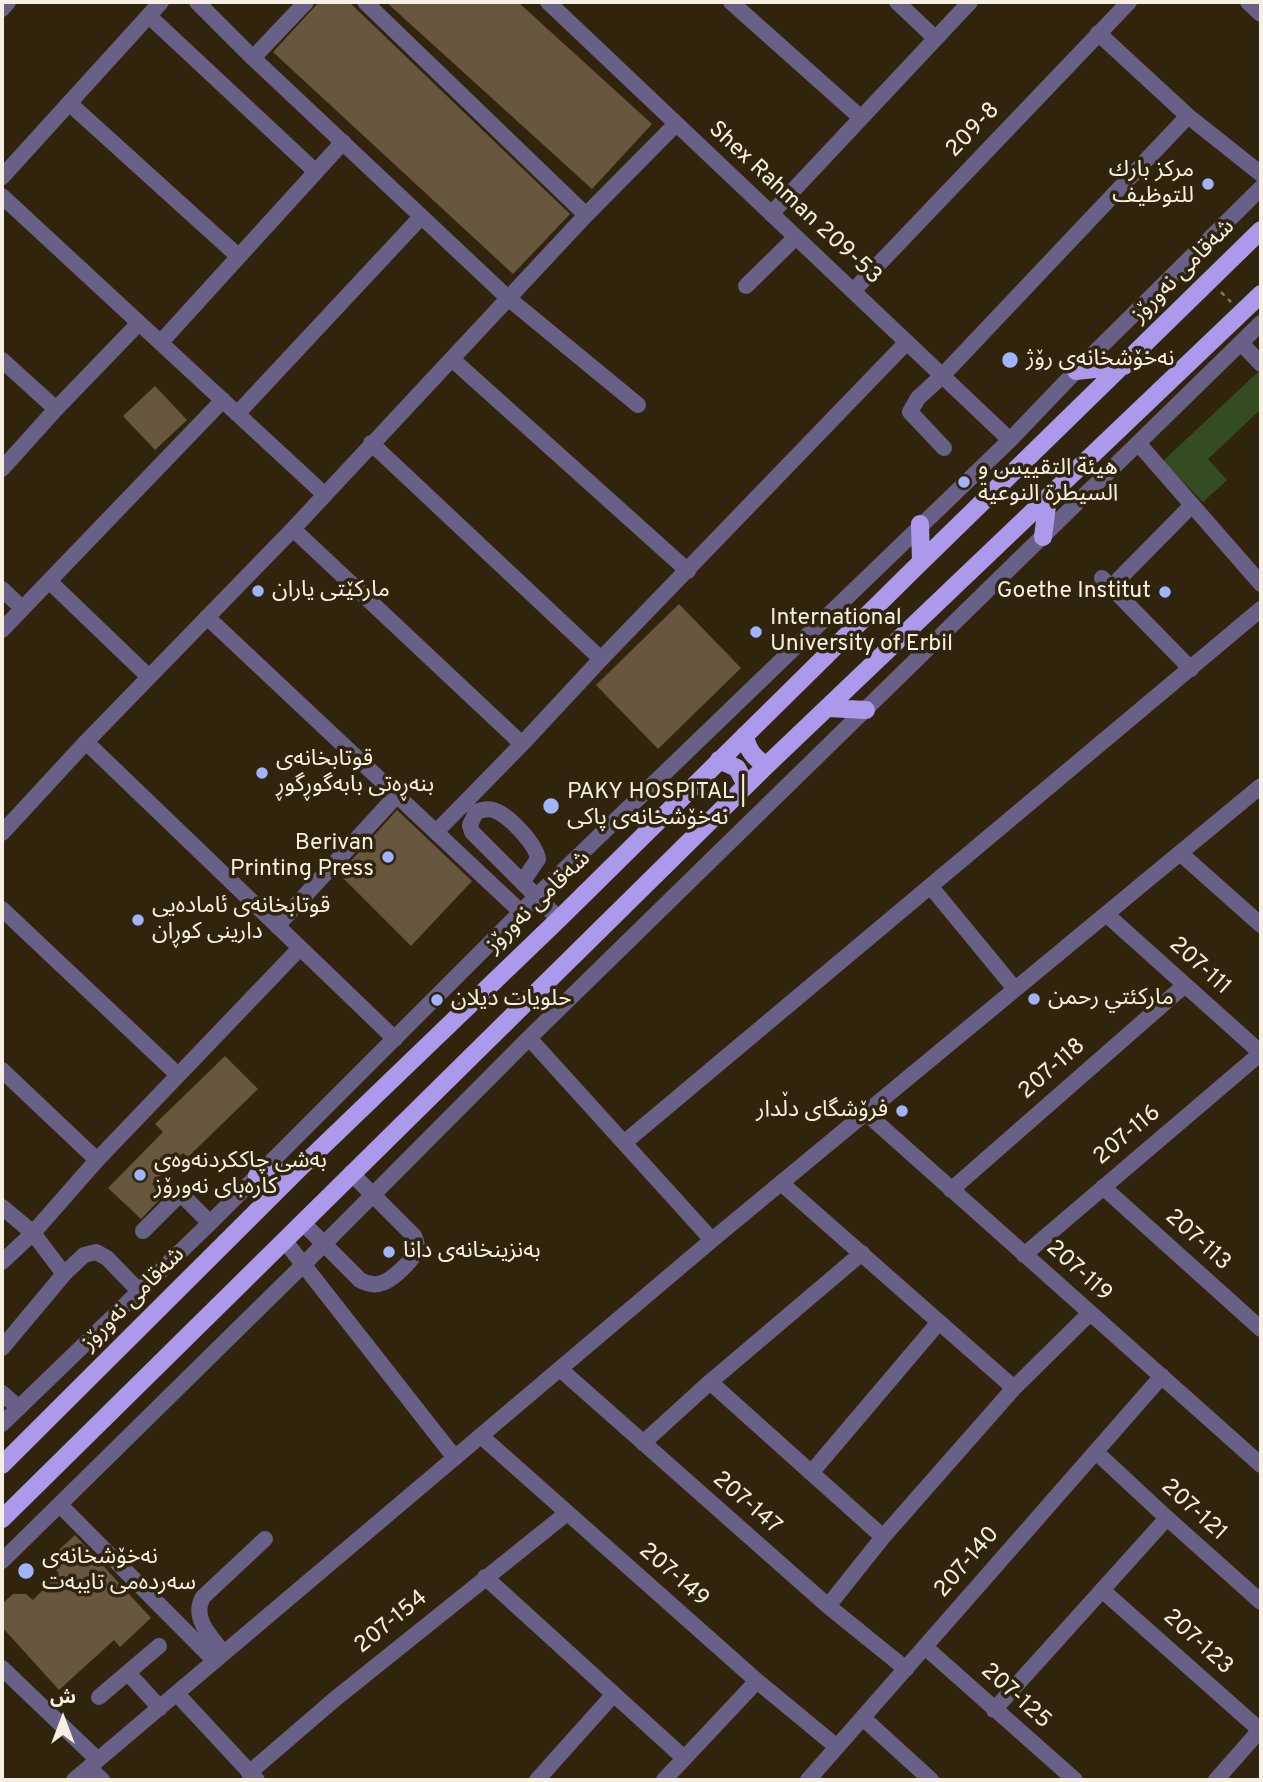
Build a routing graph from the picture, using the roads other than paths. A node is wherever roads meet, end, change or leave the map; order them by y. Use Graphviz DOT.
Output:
graph roads {
  1 [pos="8,2"];
  2 [pos="161,2"];
  3 [pos="197,2"];
  4 [pos="306,2"];
  5 [pos="365,2"];
  6 [pos="548,2"];
  7 [pos="731,2"];
  8 [pos="897,2"];
  9 [pos="970,2"];
  10 [pos="1129,2"];
  11 [pos="1248,2"];
  12 [pos="2,9"];
  13 [pos="1261,14"];
  14 [pos="149,16"];
  15 [pos="1098,33"];
  16 [pos="935,38"];
  17 [pos="253,58"];
  18 [pos="69,103"];
  19 [pos="1188,116"];
  20 [pos="860,117"];
  21 [pos="676,124"];
  22 [pos="343,142"];
  23 [pos="316,172"];
  24 [pos="1261,174"];
  25 [pos="2,177"];
  26 [pos="1261,188"];
  27 [pos="2,196"];
  28 [pos="771,214"];
  29 [pos="586,215"];
  30 [pos="421,217"];
  31 [pos="1261,230"];
  32 [pos="796,237"];
  33 [pos="238,256"];
  34 [pos="746,286"];
  35 [pos="853,291"];
  36 [pos="1261,294"];
  37 [pos="508,298"];
  38 [pos="139,323"];
  39 [pos="1261,323"];
  40 [pos="161,342"];
  41 [pos="906,342"];
  42 [pos="1241,343"];
  43 [pos="2,360"];
  44 [pos="453,360"];
  45 [pos="1261,364"];
  46 [pos="1124,366"];
  47 [pos="1076,371"];
  48 [pos="942,376"];
  49 [pos="223,400"];
  50 [pos="638,405"];
  51 [pos="56,409"];
  52 [pos="237,414"];
  53 [pos="1010,440"];
  54 [pos="371,443"];
  55 [pos="1139,443"];
  56 [pos="944,448"];
  57 [pos="2,469"];
  58 [pos="325,495"];
  59 [pos="1048,498"];
  60 [pos="1192,505"];
  61 [pos="920,524"];
  62 [pos="293,529"];
  63 [pos="1043,537"];
  64 [pos="921,562"];
  65 [pos="688,571"];
  66 [pos="49,581"];
  67 [pos="1261,584"];
  68 [pos="2,589"];
  69 [pos="22,608"];
  70 [pos="1261,610"];
  71 [pos="207,617"];
  72 [pos="2,630"];
  73 [pos="601,659"];
  74 [pos="1191,669"];
  75 [pos="149,677"];
  76 [pos="828,708"];
  77 [pos="866,710"];
  78 [pos="745,735"];
  79 [pos="86,742"];
  80 [pos="522,744"];
  81 [pos="719,760"];
  82 [pos="766,765"];
  83 [pos="746,785"];
  84 [pos="1261,786"];
  85 [pos="397,795"];
  86 [pos="437,831"];
  87 [pos="2,833"];
  88 [pos="1180,853"];
  89 [pos="523,881"];
  90 [pos="931,887"];
  91 [pos="537,896"];
  92 [pos="2,909"];
  93 [pos="522,912"];
  94 [pos="1106,914"];
  95 [pos="559,919"];
  96 [pos="1261,924"];
  97 [pos="277,926"];
  98 [pos="300,948"];
  99 [pos="1185,985"];
  100 [pos="1015,989"];
  101 [pos="529,1038"];
  102 [pos="395,1039"];
  103 [pos="1261,1053"];
  104 [pos="2,1070"];
  105 [pos="178,1075"];
  106 [pos="866,1113"];
  107 [pos="625,1142"];
  108 [pos="97,1160"];
  109 [pos="298,1171"];
  110 [pos="351,1173"];
  111 [pos="257,1177"];
  112 [pos="781,1183"];
  113 [pos="1102,1187"];
  114 [pos="951,1189"];
  115 [pos="373,1195"];
  116 [pos="2,1207"];
  117 [pos="302,1222"];
  118 [pos="210,1223"];
  119 [pos="142,1231"];
  120 [pos="33,1233"];
  121 [pos="284,1240"];
  122 [pos="712,1240"];
  123 [pos="324,1244"];
  124 [pos="862,1253"];
  125 [pos="1024,1255"];
  126 [pos="2,1262"];
  127 [pos="303,1265"];
  128 [pos="64,1274"];
  129 [pos="139,1291"];
  130 [pos="1090,1313"];
  131 [pos="1258,1320"];
  132 [pos="939,1322"];
  133 [pos="2,1348"];
  134 [pos="560,1369"];
  135 [pos="1162,1376"];
  136 [pos="710,1382"];
  137 [pos="1014,1388"];
  138 [pos="2,1393"];
  139 [pos="19,1408"];
  140 [pos="2,1424"];
  141 [pos="481,1436"];
  142 [pos="643,1443"];
  143 [pos="1096,1452"];
  144 [pos="1258,1456"];
  145 [pos="455,1458"];
  146 [pos="2,1465"];
  147 [pos="811,1473"];
  148 [pos="60,1505"];
  149 [pos="567,1513"];
  150 [pos="1167,1518"];
  151 [pos="2,1519"];
  152 [pos="883,1537"];
  153 [pos="265,1539"];
  154 [pos="2,1561"];
  155 [pos="485,1577"];
  156 [pos="1102,1590"];
  157 [pos="1261,1602"];
  158 [pos="828,1605"];
  159 [pos="159,1646"];
  160 [pos="925,1647"];
  161 [pos="219,1656"];
  162 [pos="2,1668"];
  163 [pos="905,1669"];
  164 [pos="128,1673"];
  165 [pos="757,1681"];
  166 [pos="177,1694"];
  167 [pos="614,1694"];
  168 [pos="99,1697"];
  169 [pos="160,1708"];
  170 [pos="994,1710"];
  171 [pos="863,1718"];
  172 [pos="1261,1731"];
  173 [pos="837,1748"];
  174 [pos="684,1758"];
  175 [pos="93,1764"];
  176 [pos="253,1777"];
  177 [pos="74,1780"];
  178 [pos="102,1780"];
  179 [pos="537,1780"];
  180 [pos="664,1780"];
  181 [pos="808,1780"];
  182 [pos="931,1780"];
  183 [pos="1075,1780"];
  184 [pos="1216,1780"];
  1 -- 12 [label="street"];
  2 -- 14 [label="street"];
  3 -- 17 [label="street"];
  4 -- 17 [label="street"];
  5 -- 29 [label="street"];
  6 -- 21 [label="street, Shex Rahman 209-53"];
  7 -- 20 [label="street"];
  8 -- 16 [label="street"];
  9 -- 16 [label="street"];
  10 -- 15 [label="street, 209-8"];
  11 -- 13 [label="street"];
  14 -- 18 [label="street"];
  14 -- 23 [label="street"];
  15 -- 19 [label="street"];
  15 -- 35 [label="street, 209-8"];
  16 -- 20 [label="street"];
  17 -- 22 [label="street"];
  18 -- 25 [label="street"];
  18 -- 33 [label="street"];
  19 -- 24 [label="street"];
  19 -- 48 [label="street"];
  20 -- 28 [label="street"];
  21 -- 28 [label="street, Shex Rahman 209-53"];
  21 -- 29 [label="street"];
  22 -- 23 [label="street"];
  22 -- 30 [label="street"];
  23 -- 33 [label="street"];
  26 -- 47 [label="street"];
  27 -- 38 [label="street"];
  28 -- 32 [label="street, Shex Rahman 209-53"];
  29 -- 37 [label="street"];
  30 -- 37 [label="street"];
  30 -- 52 [label="street"];
  31 -- 46 [label="main road, شەقامی نەورۆز"];
  32 -- 34 [label="street"];
  32 -- 35 [label="street, Shex Rahman 209-53"];
  33 -- 40 [label="street"];
  35 -- 41 [label="street, Shex Rahman 209-53"];
  36 -- 59 [label="main road"];
  37 -- 44 [label="street"];
  37 -- 50 [label="street"];
  38 -- 40 [label="street"];
  38 -- 51 [label="street"];
  39 -- 42 [label="street"];
  40 -- 49 [label="street"];
  41 -- 48 [label="street, Shex Rahman 209-53"];
  41 -- 65 [label="street"];
  42 -- 45 [label="street"];
  42 -- 55 [label="street"];
  43 -- 51 [label="street"];
  44 -- 54 [label="street"];
  44 -- 65 [label="street"];
  46 -- 47 [label="main road"];
  46 -- 64 [label="main road, شەقامی نەورۆز"];
  47 -- 53 [label="street"];
  48 -- 53 [label="street, Shex Rahman 209-53"];
  48 -- 56 [label="street"];
  49 -- 52 [label="street"];
  49 -- 66 [label="street"];
  51 -- 57 [label="street"];
  52 -- 58 [label="street"];
  53 -- 61 [label="street"];
  54 -- 58 [label="street"];
  54 -- 73 [label="street"];
  55 -- 60 [label="street"];
  55 -- 63 [label="street"];
  58 -- 62 [label="street"];
  59 -- 63 [label="main road"];
  59 -- 76 [label="main road"];
  60 -- 67 [label="street"];
  60 -- 74 [label="street"];
  61 -- 64 [label="main road"];
  61 -- 91 [label="street"];
  62 -- 71 [label="street"];
  62 -- 80 [label="street"];
  63 -- 77 [label="street"];
  64 -- 78 [label="main road, شەقامی نەورۆز"];
  65 -- 73 [label="street"];
  66 -- 69 [label="street"];
  66 -- 75 [label="street"];
  68 -- 69 [label="street"];
  69 -- 72 [label="street"];
  70 -- 74 [label="street"];
  71 -- 75 [label="street"];
  71 -- 85 [label="street"];
  73 -- 80 [label="street"];
  74 -- 90 [label="street"];
  75 -- 79 [label="street"];
  76 -- 77 [label="main road"];
  76 -- 82 [label="main road"];
  77 -- 101 [label="street"];
  78 -- 81 [label="main road, شەقامی نەورۆز"];
  78 -- 82 [label="main road"];
  79 -- 87 [label="street"];
  79 -- 97 [label="street"];
  80 -- 86 [label="street"];
  81 -- 83 [label="main road"];
  81 -- 95 [label="main road, شەقامی نەورۆز"];
  82 -- 83 [label="main road"];
  83 -- 110 [label="main road"];
  84 -- 88 [label="street"];
  85 -- 86 [label="street"];
  85 -- 97 [label="street"];
  86 -- 93 [label="street"];
  88 -- 94 [label="street"];
  88 -- 96 [label="street"];
  89 -- 89 [label="street"];
  89 -- 91 [label="street"];
  90 -- 100 [label="street"];
  90 -- 107 [label="street"];
  91 -- 93 [label="street"];
  91 -- 95 [label="street"];
  92 -- 105 [label="street"];
  93 -- 102 [label="street"];
  94 -- 99 [label="street, 207-111"];
  94 -- 100 [label="street"];
  95 -- 109 [label="main road, شەقامی نەورۆز"];
  97 -- 98 [label="street"];
  98 -- 102 [label="street"];
  98 -- 105 [label="street"];
  99 -- 103 [label="street, 207-111"];
  99 -- 114 [label="street, 207-118"];
  100 -- 106 [label="street"];
  101 -- 107 [label="street"];
  101 -- 115 [label="street"];
  102 -- 111 [label="street"];
  103 -- 113 [label="street, 207-116"];
  104 -- 108 [label="street"];
  105 -- 108 [label="street"];
  106 -- 112 [label="street"];
  106 -- 114 [label="street, 207-119"];
  107 -- 122 [label="street"];
  108 -- 120 [label="street"];
  109 -- 111 [label="main road"];
  109 -- 146 [label="main road, شەقامی نەورۆز"];
  110 -- 115 [label="street"];
  110 -- 117 [label="main road"];
  111 -- 118 [label="street"];
  112 -- 122 [label="street"];
  112 -- 124 [label="street"];
  113 -- 125 [label="street, 207-116"];
  113 -- 131 [label="street, 207-113"];
  114 -- 125 [label="street, 207-119"];
  115 -- 123 [label="street"];
  115 -- 123 [label="street"];
  116 -- 120 [label="street"];
  117 -- 121 [label="main road"];
  117 -- 123 [label="street"];
  118 -- 119 [label="street"];
  118 -- 129 [label="street"];
  120 -- 126 [label="street"];
  120 -- 128 [label="street"];
  121 -- 127 [label="street"];
  121 -- 151 [label="main road"];
  122 -- 134 [label="street"];
  123 -- 127 [label="street"];
  124 -- 132 [label="street"];
  124 -- 136 [label="street"];
  125 -- 130 [label="street, 207-119"];
  127 -- 145 [label="street"];
  127 -- 148 [label="street"];
  128 -- 129 [label="street"];
  128 -- 133 [label="street"];
  129 -- 139 [label="street"];
  130 -- 135 [label="street, 207-119"];
  130 -- 137 [label="street"];
  132 -- 137 [label="street"];
  132 -- 147 [label="street"];
  134 -- 141 [label="street"];
  134 -- 142 [label="street, 207-147"];
  135 -- 143 [label="street, 207-140"];
  135 -- 144 [label="street, 207-119"];
  136 -- 142 [label="street"];
  136 -- 147 [label="street"];
  137 -- 152 [label="street"];
  138 -- 139 [label="street"];
  139 -- 140 [label="street"];
  141 -- 145 [label="street"];
  141 -- 149 [label="street, 207-149"];
  142 -- 158 [label="street, 207-147"];
  143 -- 150 [label="street, 207-121"];
  143 -- 160 [label="street, 207-140"];
  145 -- 161 [label="street"];
  147 -- 152 [label="street"];
  148 -- 154 [label="street"];
  148 -- 161 [label="street"];
  149 -- 155 [label="street, 207-154"];
  149 -- 165 [label="street, 207-149"];
  150 -- 156 [label="street"];
  150 -- 157 [label="street, 207-121"];
  152 -- 158 [label="street"];
  153 -- 161 [label="street"];
  155 -- 167 [label="street"];
  155 -- 176 [label="street, 207-154"];
  156 -- 170 [label="street"];
  156 -- 172 [label="street, 207-123"];
  158 -- 163 [label="street, 207-147"];
  159 -- 164 [label="street"];
  160 -- 163 [label="street, 207-140"];
  160 -- 170 [label="street, 207-125"];
  161 -- 166 [label="street"];
  162 -- 175 [label="street"];
  163 -- 171 [label="street, 207-140"];
  164 -- 168 [label="street"];
  164 -- 169 [label="street"];
  165 -- 173 [label="street, 207-149"];
  165 -- 174 [label="street"];
  166 -- 169 [label="street"];
  166 -- 176 [label="street"];
  167 -- 174 [label="street"];
  167 -- 179 [label="street"];
  169 -- 175 [label="street"];
  170 -- 183 [label="street, 207-125"];
  171 -- 173 [label="street, 207-140"];
  171 -- 182 [label="street"];
  172 -- 184 [label="street"];
  173 -- 181 [label="street, 207-140"];
  174 -- 180 [label="street"];
  175 -- 177 [label="street"];
  175 -- 178 [label="street"];
}
